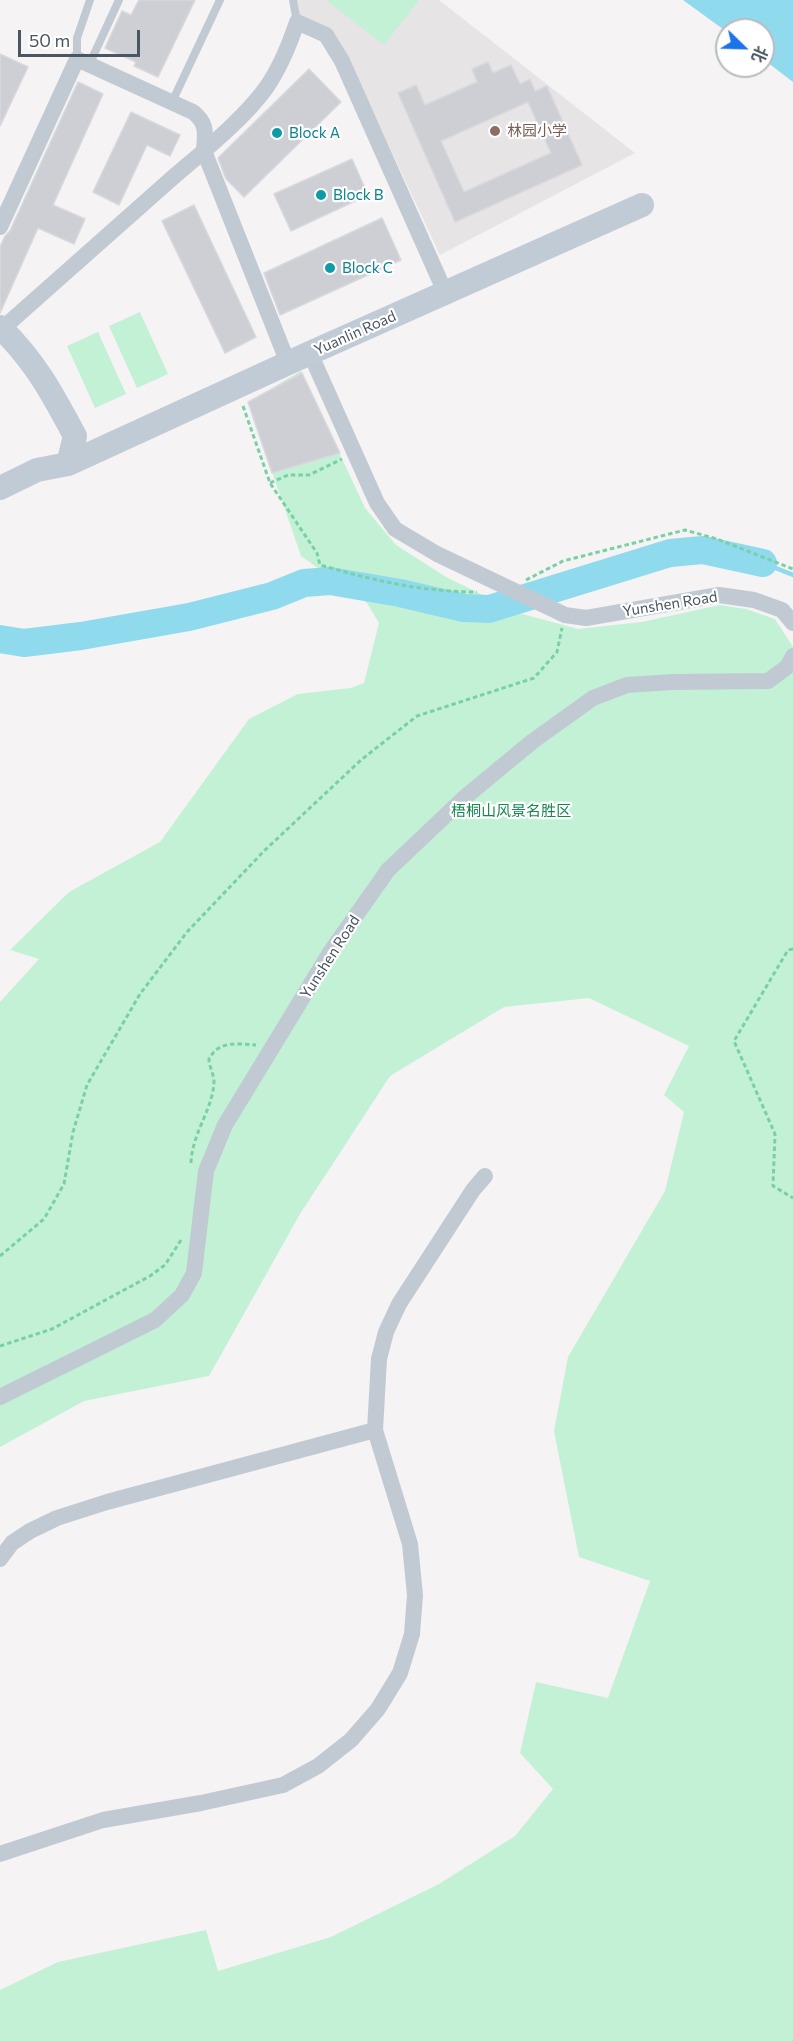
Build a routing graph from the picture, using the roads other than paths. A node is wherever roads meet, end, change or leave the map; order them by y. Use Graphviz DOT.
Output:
graph roads {
  1 [pos="90,0"];
  2 [pos="119,0"];
  3 [pos="220,0"];
  4 [pos="293,0"];
  5 [pos="297,22"];
  6 [pos="83,62"];
  7 [pos="172,102"];
  8 [pos="204,151"];
  9 [pos="642,205"];
  10 [pos="0,227"];
  11 [pos="446,292"];
  12 [pos="1,328"];
  13 [pos="310,353"];
  14 [pos="288,363"];
  15 [pos="68,464"];
  16 [pos="0,488"];
  17 [pos="0,504"];
  18 [pos="793,624"];
  19 [pos="793,656"];
  20 [pos="485,1176"];
  21 [pos="0,1397"];
  22 [pos="375,1430"];
  23 [pos="0,1559"];
  24 [pos="0,1854"];
  1 -- 6 [label="lane"];
  2 -- 6 [label="lane"];
  3 -- 7 [label="lane"];
  4 -- 5 [label="lane"];
  5 -- 8 [label="street"];
  5 -- 11 [label="street"];
  6 -- 7 [label="street"];
  6 -- 10 [label="street"];
  7 -- 8 [label="street"];
  8 -- 12 [label="street"];
  8 -- 14 [label="street"];
  9 -- 11 [label="street, Yuanlin Road"];
  11 -- 13 [label="street, Yuanlin Road"];
  12 -- 15 [label="street"];
  13 -- 14 [label="street, Yuanlin Road"];
  13 -- 18 [label="street, Yunshen Road"];
  14 -- 15 [label="street, Yuanlin Road"];
  15 -- 16 [label="street, Yuanlin Road"];
  15 -- 17 [label="street, Yuanlin Road"];
  19 -- 21 [label="street, Yunshen Road"];
  20 -- 22 [label="street"];
  22 -- 23 [label="street"];
  22 -- 24 [label="street"];
}
